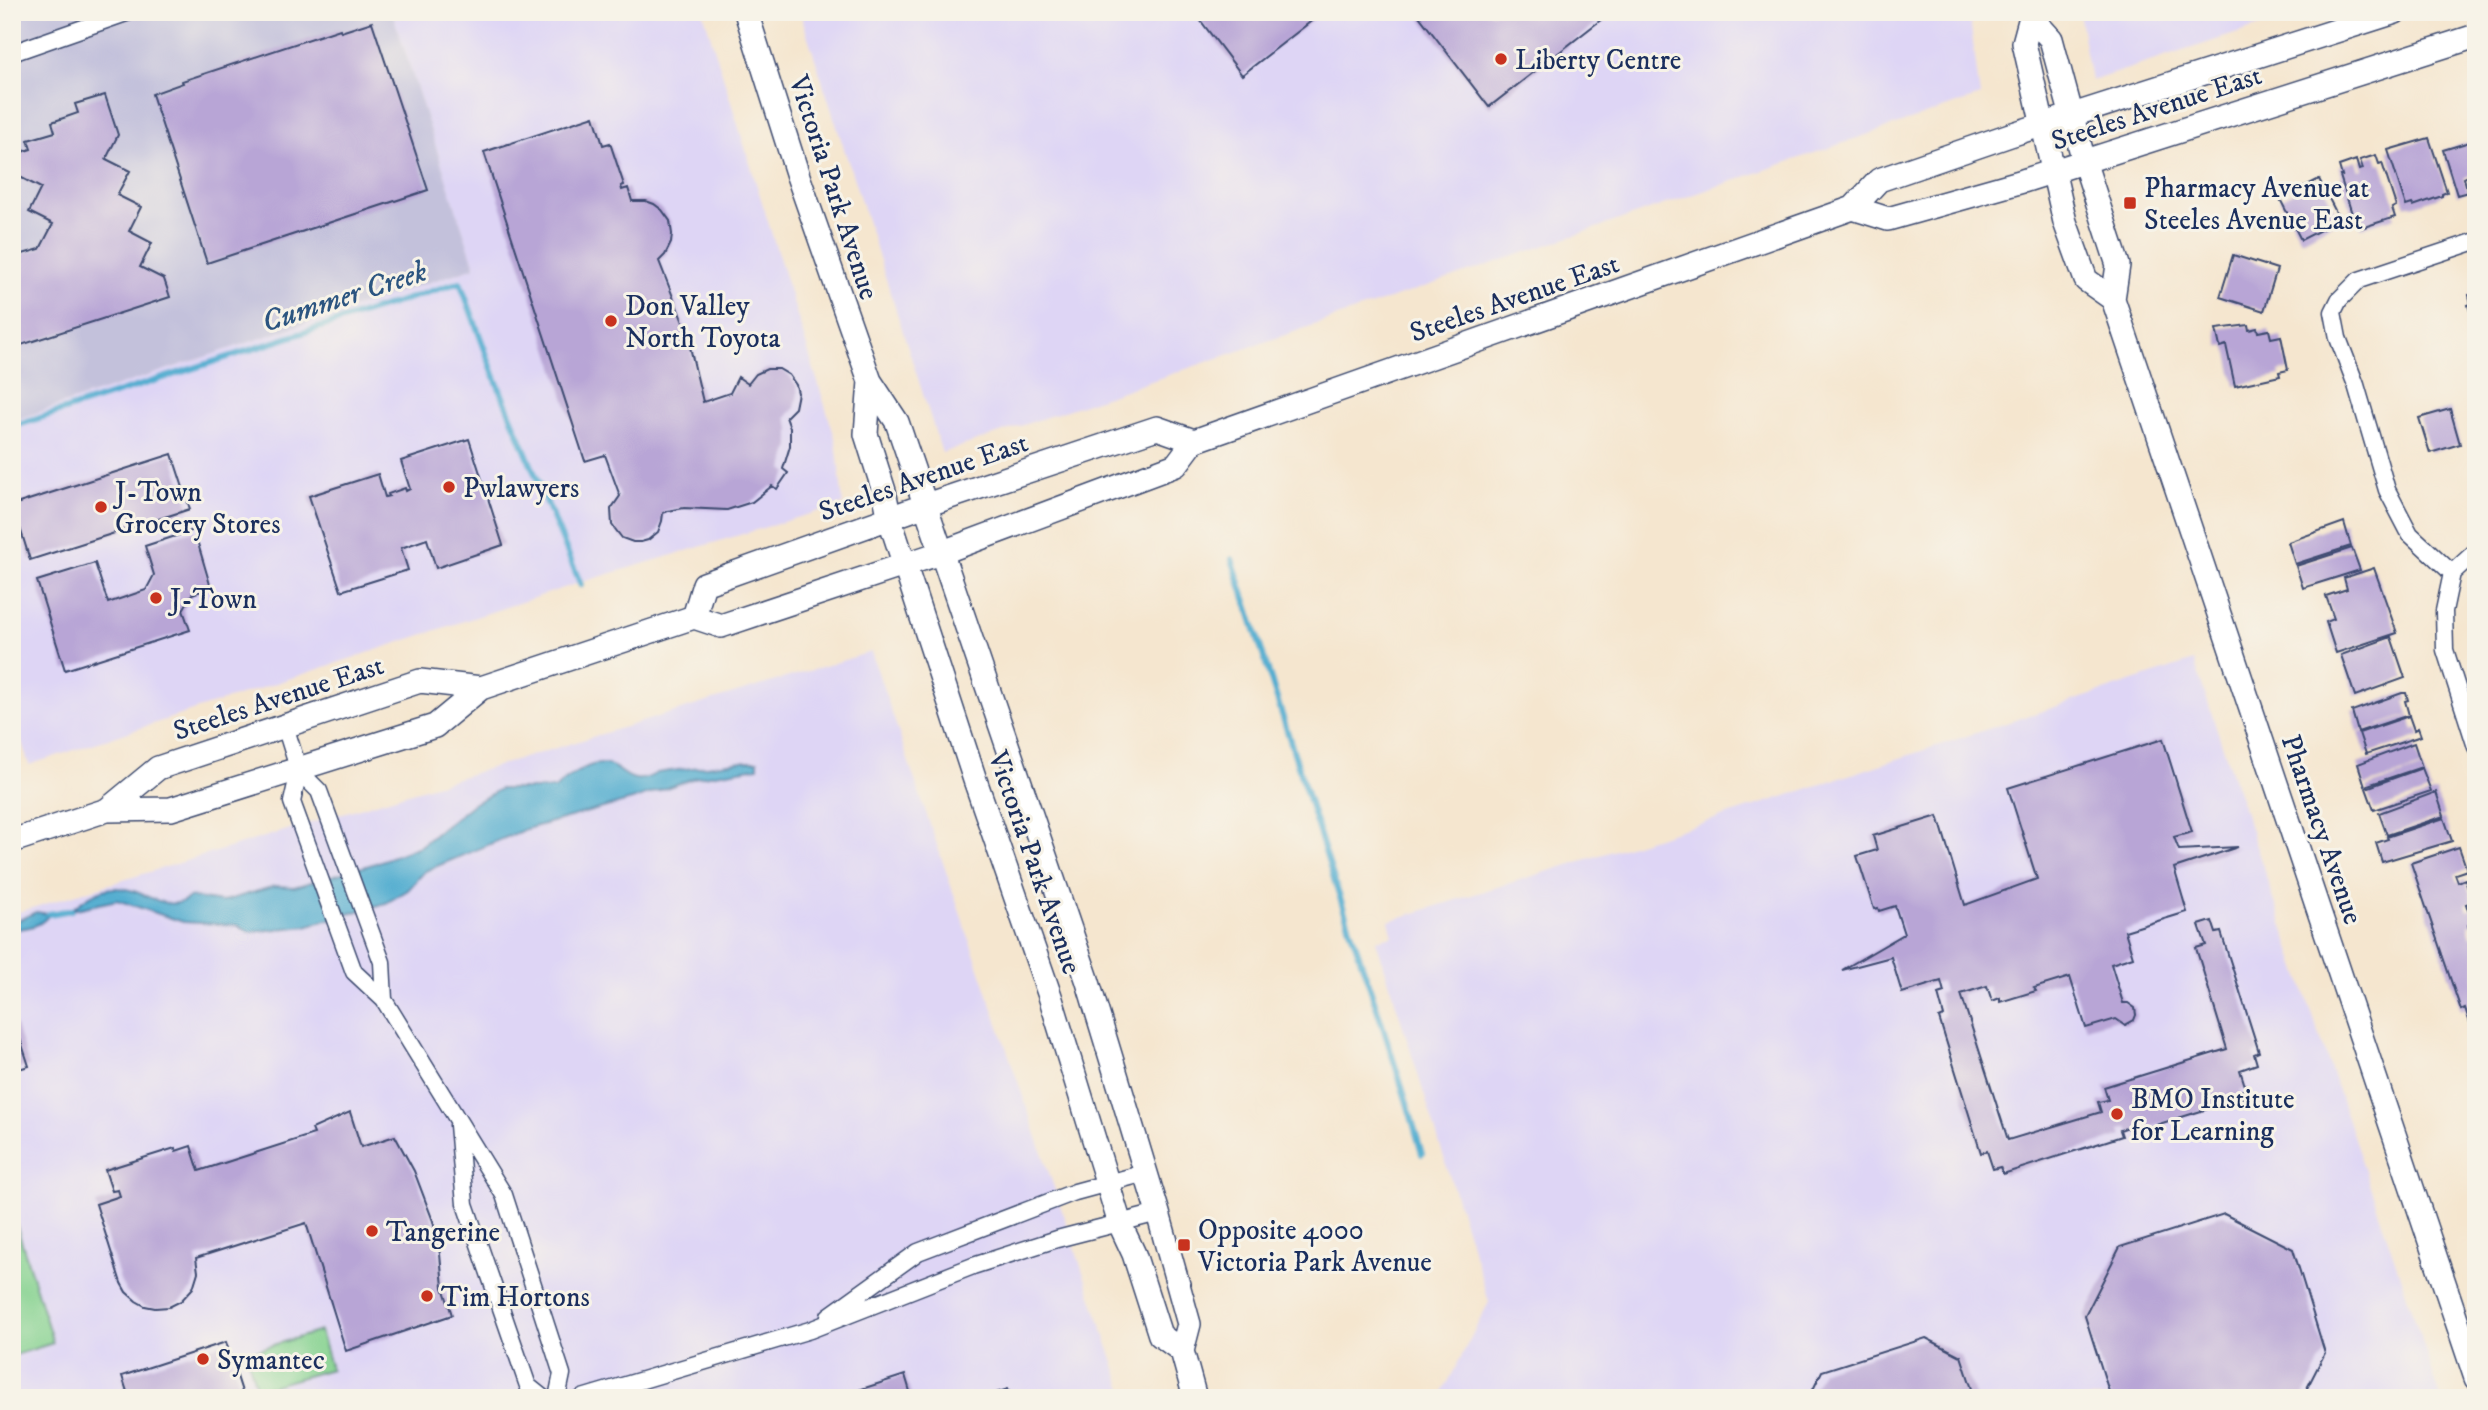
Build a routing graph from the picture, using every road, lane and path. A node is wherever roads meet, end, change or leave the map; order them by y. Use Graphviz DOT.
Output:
graph roads {
  1 [pos="130,12"];
  2 [pos="746,12"];
  3 [pos="2395,12"];
  4 [pos="2031,15"];
  5 [pos="2476,36"];
  6 [pos="12,54"];
  7 [pos="2073,116"];
  8 [pos="2043,125"];
  9 [pos="2084,161"];
  10 [pos="2053,171"];
  11 [pos="1853,208"];
  12 [pos="2476,241"];
  13 [pos="2113,299"];
  14 [pos="870,381"];
  15 [pos="1194,441"];
  16 [pos="926,505"];
  17 [pos="890,520"];
  18 [pos="2476,551"];
  19 [pos="943,552"];
  20 [pos="903,565"];
  21 [pos="2452,573"];
  22 [pos="694,617"];
  23 [pos="481,688"];
  24 [pos="285,726"];
  25 [pos="2476,747"];
  26 [pos="299,771"];
  27 [pos="107,810"];
  28 [pos="12,841"];
  29 [pos="384,1000"];
  30 [pos="457,1119"];
  31 [pos="1145,1173"];
  32 [pos="1108,1183"];
  33 [pos="1158,1213"];
  34 [pos="1120,1224"];
  35 [pos="810,1330"];
  36 [pos="1182,1351"];
  37 [pos="2476,1378"];
  38 [pos="543,1398"];
  39 [pos="556,1398"];
  40 [pos="582,1398"];
  41 [pos="1195,1398"];
  1 -- 6 [label="street"];
  2 -- 14 [label="main road, Victoria Park Avenue"];
  3 -- 7 [label="main road, Steeles Avenue East"];
  4 -- 7 [label="main road, Pharmacy Avenue"];
  4 -- 8 [label="main road"];
  5 -- 9 [label="main road, Steeles Avenue East"];
  7 -- 8 [label="main road, Steeles Avenue East"];
  7 -- 9 [label="main road, Pharmacy Avenue"];
  8 -- 10 [label="main road"];
  8 -- 11 [label="main road, Steeles Avenue East"];
  9 -- 10 [label="main road, Steeles Avenue East"];
  9 -- 13 [label="main road, Pharmacy Avenue"];
  10 -- 11 [label="main road, Steeles Avenue East"];
  10 -- 13 [label="main road"];
  11 -- 15 [label="main road, Steeles Avenue East"];
  12 -- 21 [label="street"];
  13 -- 37 [label="main road, Pharmacy Avenue"];
  14 -- 16 [label="main road, Victoria Park Avenue"];
  14 -- 17 [label="main road, Victoria Park Avenue"];
  15 -- 16 [label="main road, Steeles Avenue East"];
  15 -- 19 [label="main road, Steeles Avenue East"];
  16 -- 17 [label="main road, Steeles Avenue East"];
  16 -- 19 [label="main road, Victoria Park Avenue"];
  17 -- 20 [label="main road, Victoria Park Avenue"];
  17 -- 22 [label="main road, Steeles Avenue East"];
  18 -- 21 [label="street"];
  19 -- 20 [label="main road, Steeles Avenue East"];
  19 -- 31 [label="main road, Victoria Park Avenue"];
  20 -- 22 [label="main road, Steeles Avenue East"];
  20 -- 32 [label="main road, Victoria Park Avenue"];
  21 -- 25 [label="street"];
  22 -- 23 [label="main road, Steeles Avenue East"];
  23 -- 24 [label="main road, Steeles Avenue East"];
  23 -- 26 [label="main road, Steeles Avenue East"];
  24 -- 26 [label="street"];
  24 -- 27 [label="main road, Steeles Avenue East"];
  26 -- 27 [label="main road, Steeles Avenue East"];
  26 -- 29 [label="street"];
  26 -- 29 [label="street"];
  27 -- 28 [label="main road, Steeles Avenue East"];
  29 -- 30 [label="street"];
  30 -- 38 [label="street"];
  30 -- 39 [label="street"];
  31 -- 32 [label="street"];
  31 -- 33 [label="main road, Victoria Park Avenue"];
  32 -- 34 [label="main road, Victoria Park Avenue"];
  32 -- 35 [label="street"];
  33 -- 34 [label="street"];
  33 -- 36 [label="main road, Victoria Park Avenue"];
  34 -- 35 [label="street"];
  34 -- 36 [label="main road, Victoria Park Avenue"];
  35 -- 40 [label="street"];
  36 -- 41 [label="main road, Victoria Park Avenue"];
}
